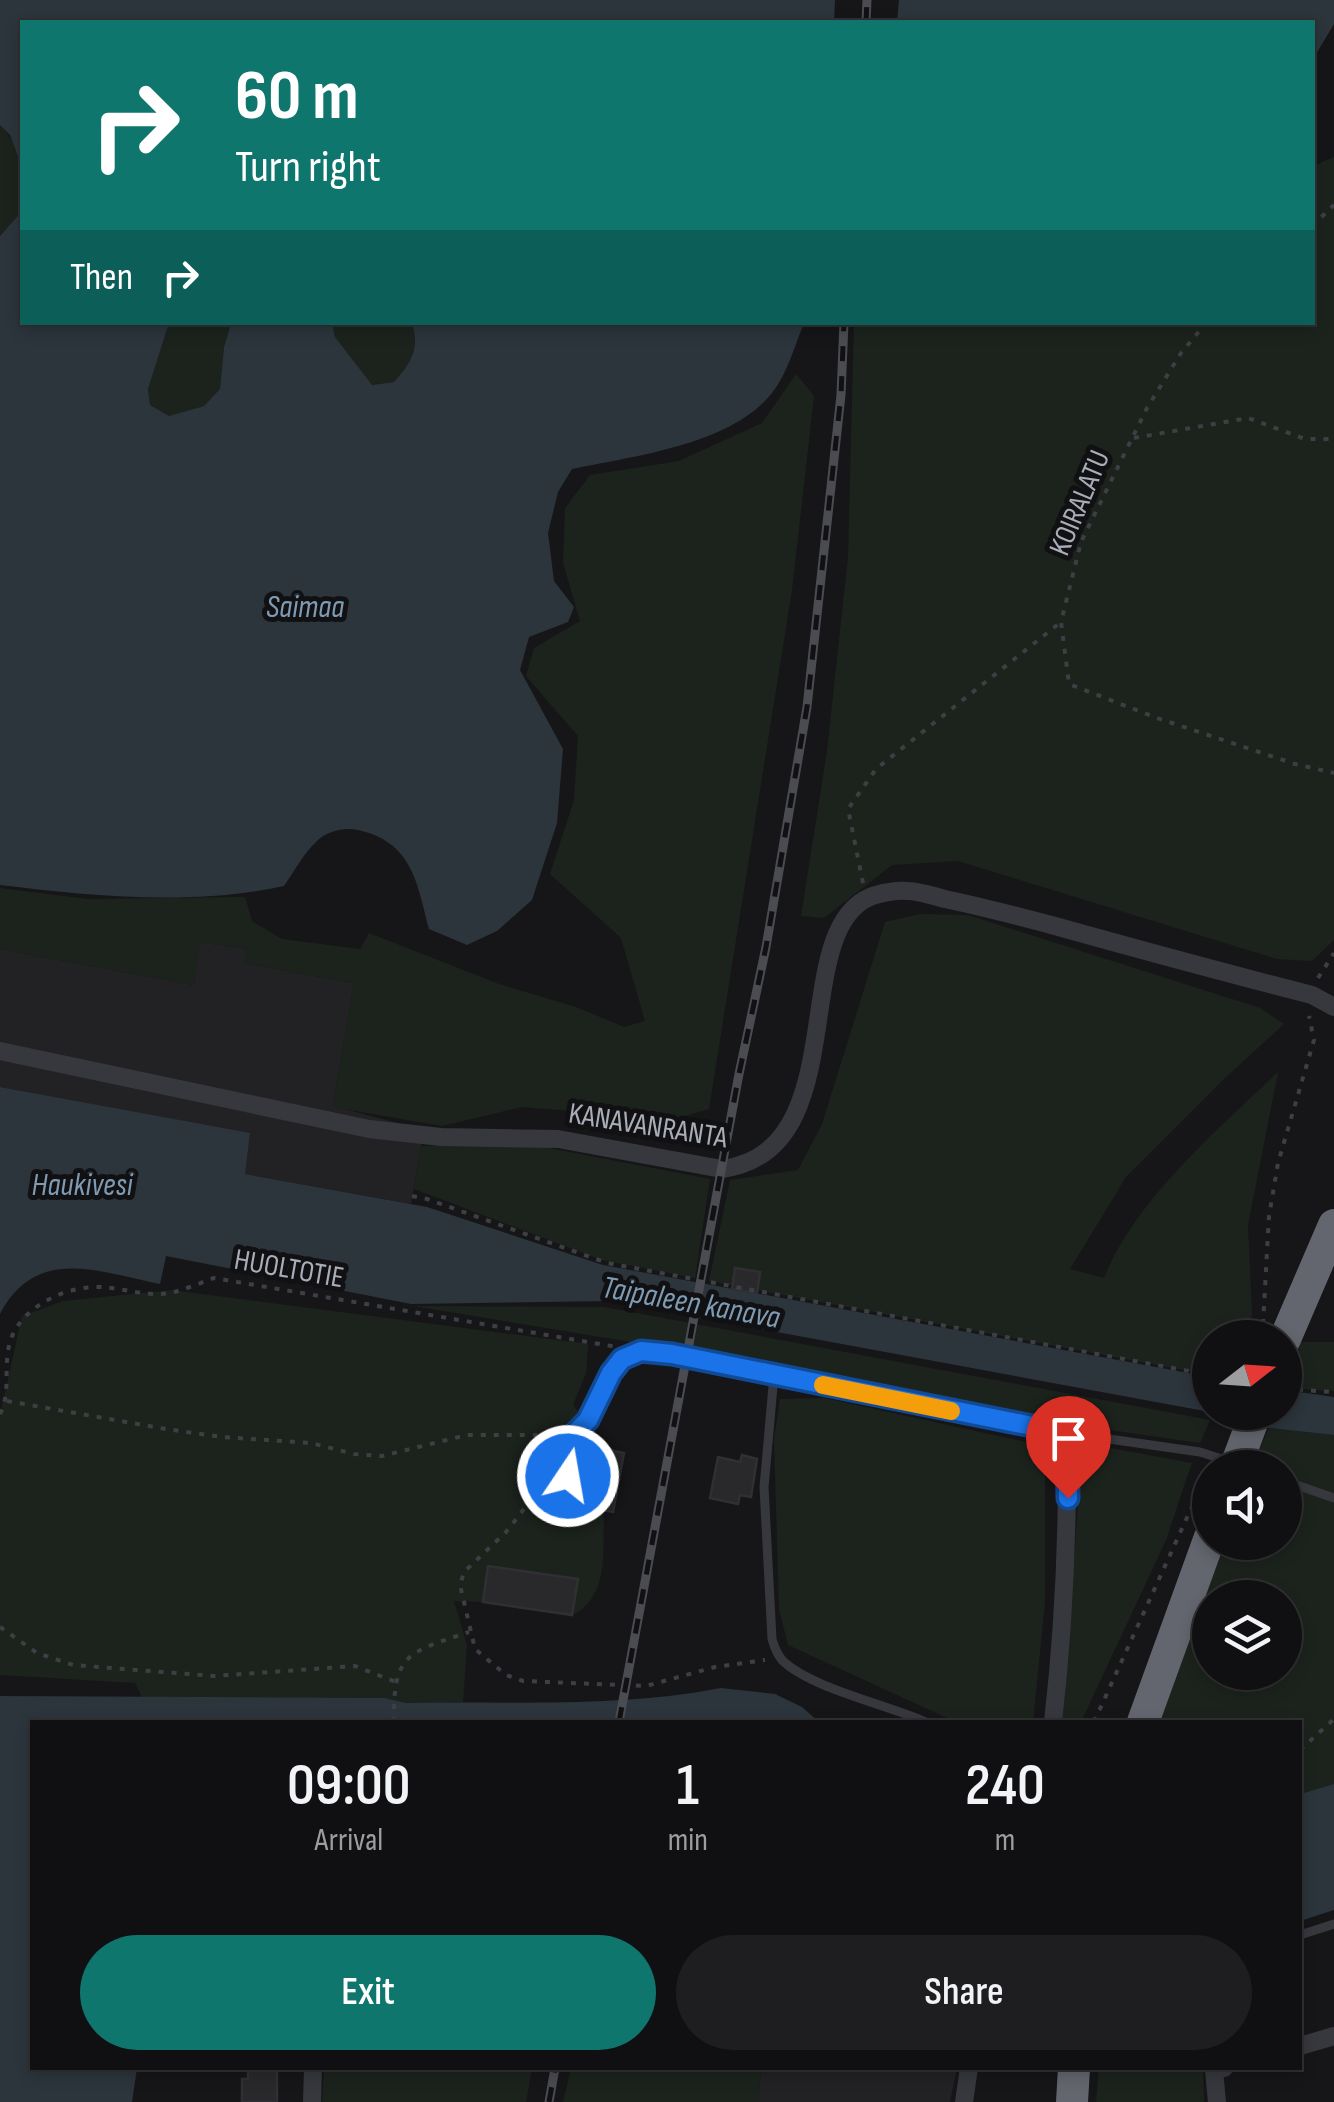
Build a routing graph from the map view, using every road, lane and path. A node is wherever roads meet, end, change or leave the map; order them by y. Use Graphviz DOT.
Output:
graph roads {
  1 [pos="1334,205"];
  2 [pos="1315,223"];
  3 [pos="1204,325"];
  4 [pos="1334,438"];
  5 [pos="1132,439"];
  6 [pos="1061,622"];
  7 [pos="1334,773"];
  8 [pos="864,888"];
  9 [pos="1334,953"];
  10 [pos="1312,996"];
  11 [pos="1334,1007"];
  12 [pos="0,1051"];
  13 [pos="412,1196"];
  14 [pos="1334,1225"];
  15 [pos="1264,1320"];
  16 [pos="1293,1320"];
  17 [pos="641,1351"];
  18 [pos="1192,1373"];
  19 [pos="774,1375"];
  20 [pos="1302,1390"];
  21 [pos="1334,1392"];
  22 [pos="7,1401"];
  23 [pos="0,1414"];
  24 [pos="1067,1433"];
  25 [pos="556,1434"];
  26 [pos="566,1442"];
  27 [pos="1192,1451"];
  28 [pos="1302,1486"];
  29 [pos="1334,1498"];
  30 [pos="531,1500"];
  31 [pos="1192,1528"];
  32 [pos="1202,1560"];
  33 [pos="0,1626"];
  34 [pos="470,1632"];
  35 [pos="779,1658"];
  36 [pos="396,1682"];
  37 [pos="1334,1719"];
  38 [pos="394,1720"];
  39 [pos="922,1720"];
  40 [pos="1052,1720"];
  41 [pos="1095,1720"];
  42 [pos="1143,1720"];
  43 [pos="1302,1748"];
  44 [pos="1334,1924"];
  45 [pos="1302,1933"];
  46 [pos="1334,2036"];
  47 [pos="1302,2045"];
  48 [pos="313,2070"];
  49 [pos="969,2070"];
  50 [pos="1074,2070"];
  51 [pos="1214,2070"];
  52 [pos="312,2102"];
  53 [pos="964,2102"];
  54 [pos="1072,2102"];
  55 [pos="1217,2102"];
  1 -- 2 [label="path"];
  3 -- 5 [label="path, KOIRALATU"];
  4 -- 5 [label="path"];
  5 -- 6 [label="path, KOIRALATU"];
  6 -- 7 [label="path, KOIRALATU"];
  6 -- 8 [label="path"];
  9 -- 10 [label="path"];
  10 -- 11 [label="street, KANAVANRANTA"];
  10 -- 12 [label="street, KANAVANRANTA"];
  10 -- 15 [label="path"];
  13 -- 18 [label="path"];
  14 -- 16 [label="highway"];
  17 -- 19 [label="lane"];
  17 -- 22 [label="path, HUOLTOTIE"];
  17 -- 26 [label="lane"];
  19 -- 24 [label="lane"];
  19 -- 35 [label="lane"];
  20 -- 21 [label="path"];
  22 -- 23 [label="path"];
  22 -- 25 [label="path"];
  24 -- 27 [label="lane"];
  24 -- 40 [label="street"];
  26 -- 30 [label="lane"];
  26 -- 30 [label="lane"];
  28 -- 29 [label="lane"];
  30 -- 34 [label="path"];
  31 -- 41 [label="path"];
  32 -- 42 [label="highway"];
  33 -- 36 [label="path"];
  34 -- 35 [label="path"];
  34 -- 36 [label="path"];
  35 -- 39 [label="lane"];
  36 -- 38 [label="path"];
  37 -- 43 [label="path"];
  44 -- 45 [label="lane"];
  46 -- 47 [label="street"];
  48 -- 52 [label="street"];
  49 -- 53 [label="street"];
  50 -- 54 [label="highway"];
  51 -- 55 [label="street"];
}
